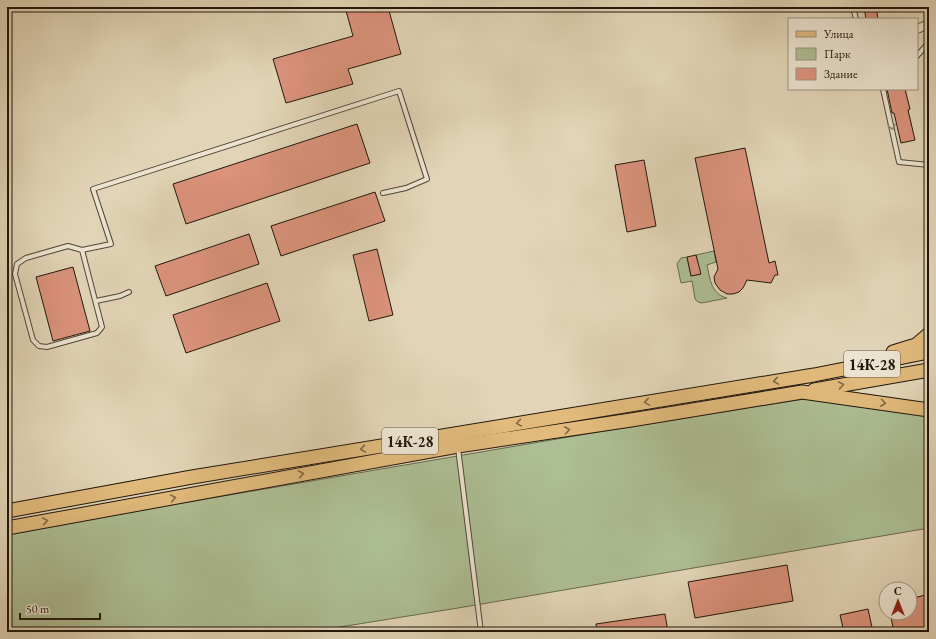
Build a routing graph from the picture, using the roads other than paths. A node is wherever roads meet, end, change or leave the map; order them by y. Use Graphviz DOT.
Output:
graph roads {
  1 [pos="853,7"];
  2 [pos="856,18"];
  3 [pos="929,24"];
  4 [pos="918,29"];
  5 [pos="929,42"];
  6 [pos="918,55"];
  7 [pos="883,90"];
  8 [pos="929,166"];
  9 [pos="383,193"];
  10 [pos="82,250"];
  11 [pos="129,292"];
  12 [pos="96,301"];
  13 [pos="929,334"];
  14 [pos="929,352"];
  15 [pos="929,370"];
  16 [pos="814,375"];
  17 [pos="802,392"];
  18 [pos="929,410"];
  19 [pos="458,446"];
  20 [pos="7,511"];
  21 [pos="7,528"];
  22 [pos="481,632"];
  1 -- 2 [label="lane"];
  3 -- 4 [label="street"];
  5 -- 6 [label="lane"];
  7 -- 8 [label="lane, one-way"];
  9 -- 10 [label="lane"];
  10 -- 12 [label="lane"];
  10 -- 12 [label="lane"];
  11 -- 12 [label="lane"];
  13 -- 16 [label="main road"];
  14 -- 16 [label="main road, 14К-28"];
  17 -- 15 [label="main road, 14К-28, one-way"];
  16 -- 20 [label="main road, 14К-28, one-way"];
  17 -- 18 [label="main road, one-way"];
  19 -- 17 [label="main road, 14К-28, one-way"];
  21 -- 19 [label="main road, 14К-28, one-way"];
  19 -- 22 [label="lane"];
}
